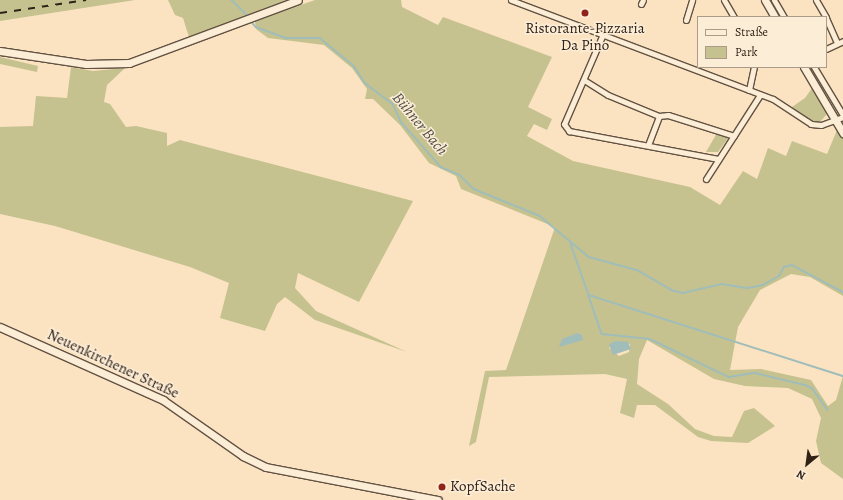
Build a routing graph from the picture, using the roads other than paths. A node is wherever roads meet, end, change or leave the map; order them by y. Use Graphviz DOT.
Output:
graph roads {
  1 [pos="298,0"];
  2 [pos="511,0"];
  3 [pos="692,0"];
  4 [pos="724,0"];
  5 [pos="765,0"];
  6 [pos="774,0"];
  7 [pos="816,0"];
  8 [pos="522,2"];
  9 [pos="733,16"];
  10 [pos="774,16"];
  11 [pos="783,16"];
  12 [pos="825,16"];
  13 [pos="827,19"];
  14 [pos="686,20"];
  15 [pos="603,34"];
  16 [pos="843,41"];
  17 [pos="837,43"];
  18 [pos="827,48"];
  19 [pos="0,51"];
  20 [pos="754,68"];
  21 [pos="805,68"];
  22 [pos="815,68"];
  23 [pos="584,80"];
  24 [pos="749,90"];
  25 [pos="760,95"];
  26 [pos="659,116"];
  27 [pos="843,116"];
  28 [pos="836,121"];
  29 [pos="843,133"];
  30 [pos="734,136"];
  31 [pos="648,145"];
  32 [pos="718,159"];
  33 [pos="706,179"];
  34 [pos="0,327"];
  35 [pos="438,500"];
  1 -- 19 [label="street"];
  2 -- 8 [label="street"];
  3 -- 14 [label="street"];
  4 -- 9 [label="street"];
  5 -- 10 [label="street"];
  6 -- 11 [label="street"];
  7 -- 12 [label="street"];
  8 -- 15 [label="street"];
  13 -- 17 [label="street"];
  15 -- 23 [label="street"];
  15 -- 24 [label="street"];
  16 -- 17 [label="street"];
  17 -- 18 [label="street"];
  20 -- 24 [label="street"];
  21 -- 28 [label="street"];
  22 -- 27 [label="street"];
  23 -- 26 [label="street"];
  23 -- 31 [label="street"];
  24 -- 25 [label="street"];
  25 -- 28 [label="street"];
  25 -- 30 [label="street"];
  26 -- 30 [label="street"];
  26 -- 31 [label="street"];
  27 -- 28 [label="street"];
  28 -- 29 [label="street"];
  30 -- 32 [label="street"];
  31 -- 32 [label="street"];
  32 -- 33 [label="street"];
  34 -- 35 [label="street, Neuenkirchener Straße"];
}
